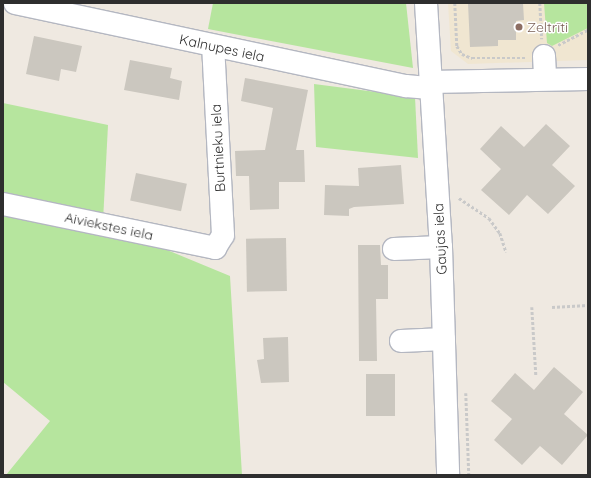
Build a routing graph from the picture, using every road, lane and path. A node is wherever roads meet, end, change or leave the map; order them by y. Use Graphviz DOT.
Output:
graph roads {
  1 [pos="15,3"];
  2 [pos="426,3"];
  3 [pos="455,3"];
  4 [pos="540,3"];
  5 [pos="588,30"];
  6 [pos="213,47"];
  7 [pos="544,61"];
  8 [pos="588,79"];
  9 [pos="430,85"];
  10 [pos="459,198"];
  11 [pos="3,204"];
  12 [pos="441,247"];
  13 [pos="216,248"];
  14 [pos="394,249"];
  15 [pos="506,252"];
  16 [pos="588,305"];
  17 [pos="532,307"];
  18 [pos="552,307"];
  19 [pos="444,339"];
  20 [pos="401,341"];
  21 [pos="536,375"];
  22 [pos="448,475"];
  1 -- 6 [label="street, Kalnupes iela"];
  2 -- 9 [label="street, Gaujas iela"];
  3 -- 7 [label="path"];
  4 -- 7 [label="path"];
  5 -- 7 [label="path"];
  6 -- 9 [label="street, Kalnupes iela"];
  6 -- 13 [label="street, Burtnieku iela"];
  7 -- 8 [label="street, Kalnupes iela"];
  7 -- 9 [label="street, Kalnupes iela"];
  9 -- 12 [label="street, Gaujas iela"];
  10 -- 15 [label="path"];
  11 -- 13 [label="street, Aiviekstes iela"];
  12 -- 14 [label="street"];
  12 -- 19 [label="street, Gaujas iela"];
  16 -- 18 [label="path"];
  17 -- 21 [label="path"];
  19 -- 20 [label="street"];
  19 -- 22 [label="street, Gaujas iela"];
}
